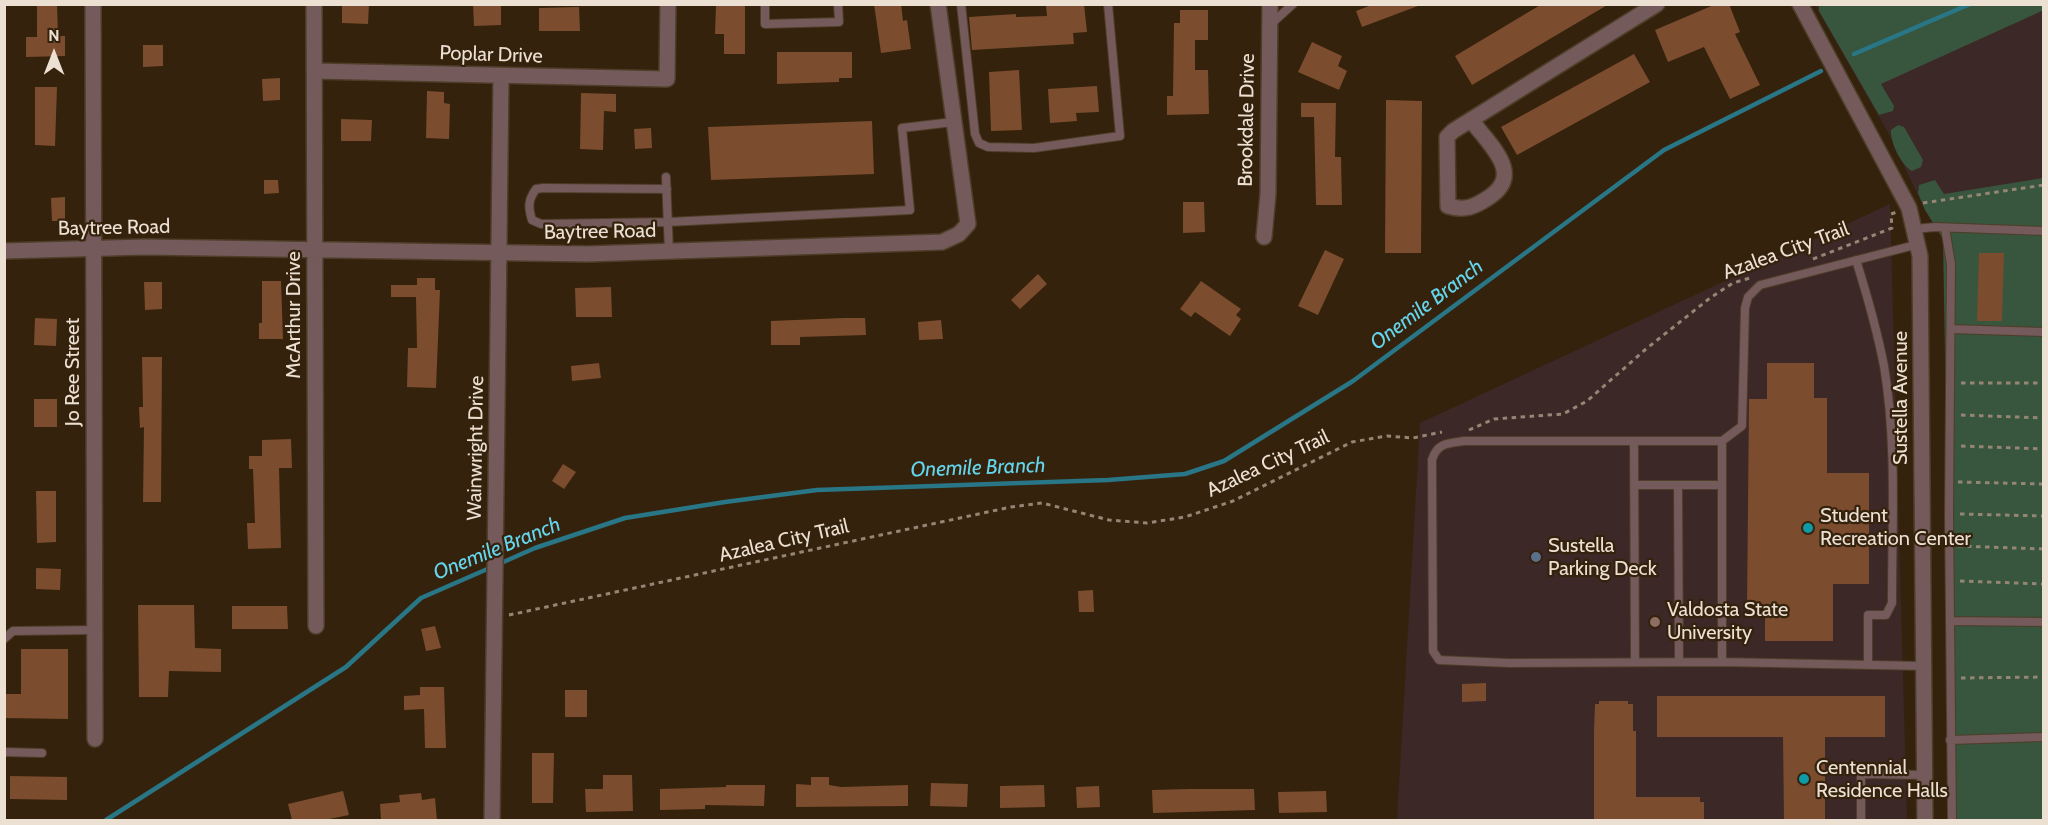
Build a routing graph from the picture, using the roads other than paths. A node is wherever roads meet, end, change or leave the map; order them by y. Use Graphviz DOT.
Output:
graph roads {
  1 [pos="93,4"];
  2 [pos="314,4"];
  3 [pos="668,4"];
  4 [pos="765,4"];
  5 [pos="838,4"];
  6 [pos="938,4"];
  7 [pos="961,4"];
  8 [pos="1108,4"];
  9 [pos="1270,4"];
  10 [pos="1293,4"];
  11 [pos="1657,4"];
  12 [pos="1800,4"];
  13 [pos="1269,25"];
  14 [pos="314,71"];
  15 [pos="501,76"];
  16 [pos="1472,121"];
  17 [pos="953,122"];
  18 [pos="666,177"];
  19 [pos="667,189"];
  20 [pos="668,222"];
  21 [pos="1945,228"];
  22 [pos="2043,231"];
  23 [pos="1264,237"];
  24 [pos="1917,237"];
  25 [pos="94,248"];
  26 [pos="4,251"];
  27 [pos="315,251"];
  28 [pos="669,252"];
  29 [pos="501,254"];
  30 [pos="1856,260"];
  31 [pos="1951,329"];
  32 [pos="2043,332"];
  33 [pos="1634,441"];
  34 [pos="1722,441"];
  35 [pos="1678,485"];
  36 [pos="1722,485"];
  37 [pos="1635,486"];
  38 [pos="1950,621"];
  39 [pos="2043,622"];
  40 [pos="316,626"];
  41 [pos="95,630"];
  42 [pos="4,639"];
  43 [pos="1635,662"];
  44 [pos="1678,662"];
  45 [pos="1722,662"];
  46 [pos="1868,665"];
  47 [pos="1924,666"];
  48 [pos="2043,737"];
  49 [pos="95,739"];
  50 [pos="1950,740"];
  51 [pos="4,752"];
  52 [pos="42,753"];
  53 [pos="1925,775"];
  54 [pos="492,820"];
  55 [pos="1861,820"];
  56 [pos="1925,820"];
  57 [pos="1952,820"];
  1 -- 25 [label="street, Jo Ree Street"];
  2 -- 14 [label="street, McArthur Drive"];
  3 -- 15 [label="street, Poplar Drive"];
  4 -- 5 [label="lane"];
  6 -- 17 [label="street, Baytree Road"];
  7 -- 8 [label="lane"];
  9 -- 13 [label="street, Brookdale Drive"];
  10 -- 13 [label="lane"];
  11 -- 16 [label="street"];
  12 -- 24 [label="street, Sustella Avenue"];
  13 -- 23 [label="street, Brookdale Drive"];
  14 -- 15 [label="street, Poplar Drive"];
  14 -- 27 [label="street, McArthur Drive"];
  15 -- 29 [label="street, Wainwright Drive"];
  16 -- 16 [label="street"];
  17 -- 20 [label="lane"];
  17 -- 28 [label="street, Baytree Road"];
  18 -- 19 [label="lane"];
  19 -- 20 [label="lane"];
  19 -- 20 [label="lane"];
  20 -- 28 [label="lane"];
  21 -- 22 [label="lane"];
  21 -- 24 [label="lane"];
  21 -- 31 [label="lane"];
  24 -- 30 [label="lane"];
  24 -- 47 [label="street, Sustella Avenue"];
  25 -- 26 [label="street, Baytree Road"];
  25 -- 27 [label="street, Baytree Road"];
  25 -- 41 [label="street, Jo Ree Street"];
  27 -- 29 [label="street, Baytree Road"];
  27 -- 40 [label="street, McArthur Drive"];
  28 -- 29 [label="street, Baytree Road"];
  29 -- 54 [label="street, Wainwright Drive"];
  30 -- 34 [label="lane"];
  30 -- 46 [label="lane"];
  31 -- 32 [label="lane"];
  31 -- 38 [label="lane"];
  33 -- 34 [label="lane"];
  33 -- 37 [label="lane"];
  33 -- 43 [label="lane"];
  34 -- 36 [label="lane"];
  35 -- 36 [label="lane"];
  35 -- 37 [label="lane"];
  35 -- 44 [label="lane"];
  36 -- 45 [label="lane"];
  37 -- 43 [label="lane"];
  38 -- 39 [label="lane"];
  38 -- 50 [label="lane"];
  41 -- 42 [label="lane"];
  41 -- 49 [label="street, Jo Ree Street"];
  43 -- 44 [label="lane"];
  44 -- 45 [label="lane"];
  45 -- 46 [label="lane"];
  46 -- 47 [label="lane"];
  47 -- 53 [label="street, Sustella Avenue"];
  48 -- 50 [label="lane"];
  50 -- 57 [label="lane"];
  51 -- 52 [label="lane"];
  53 -- 55 [label="lane"];
  53 -- 56 [label="street, Sustella Avenue"];
}
